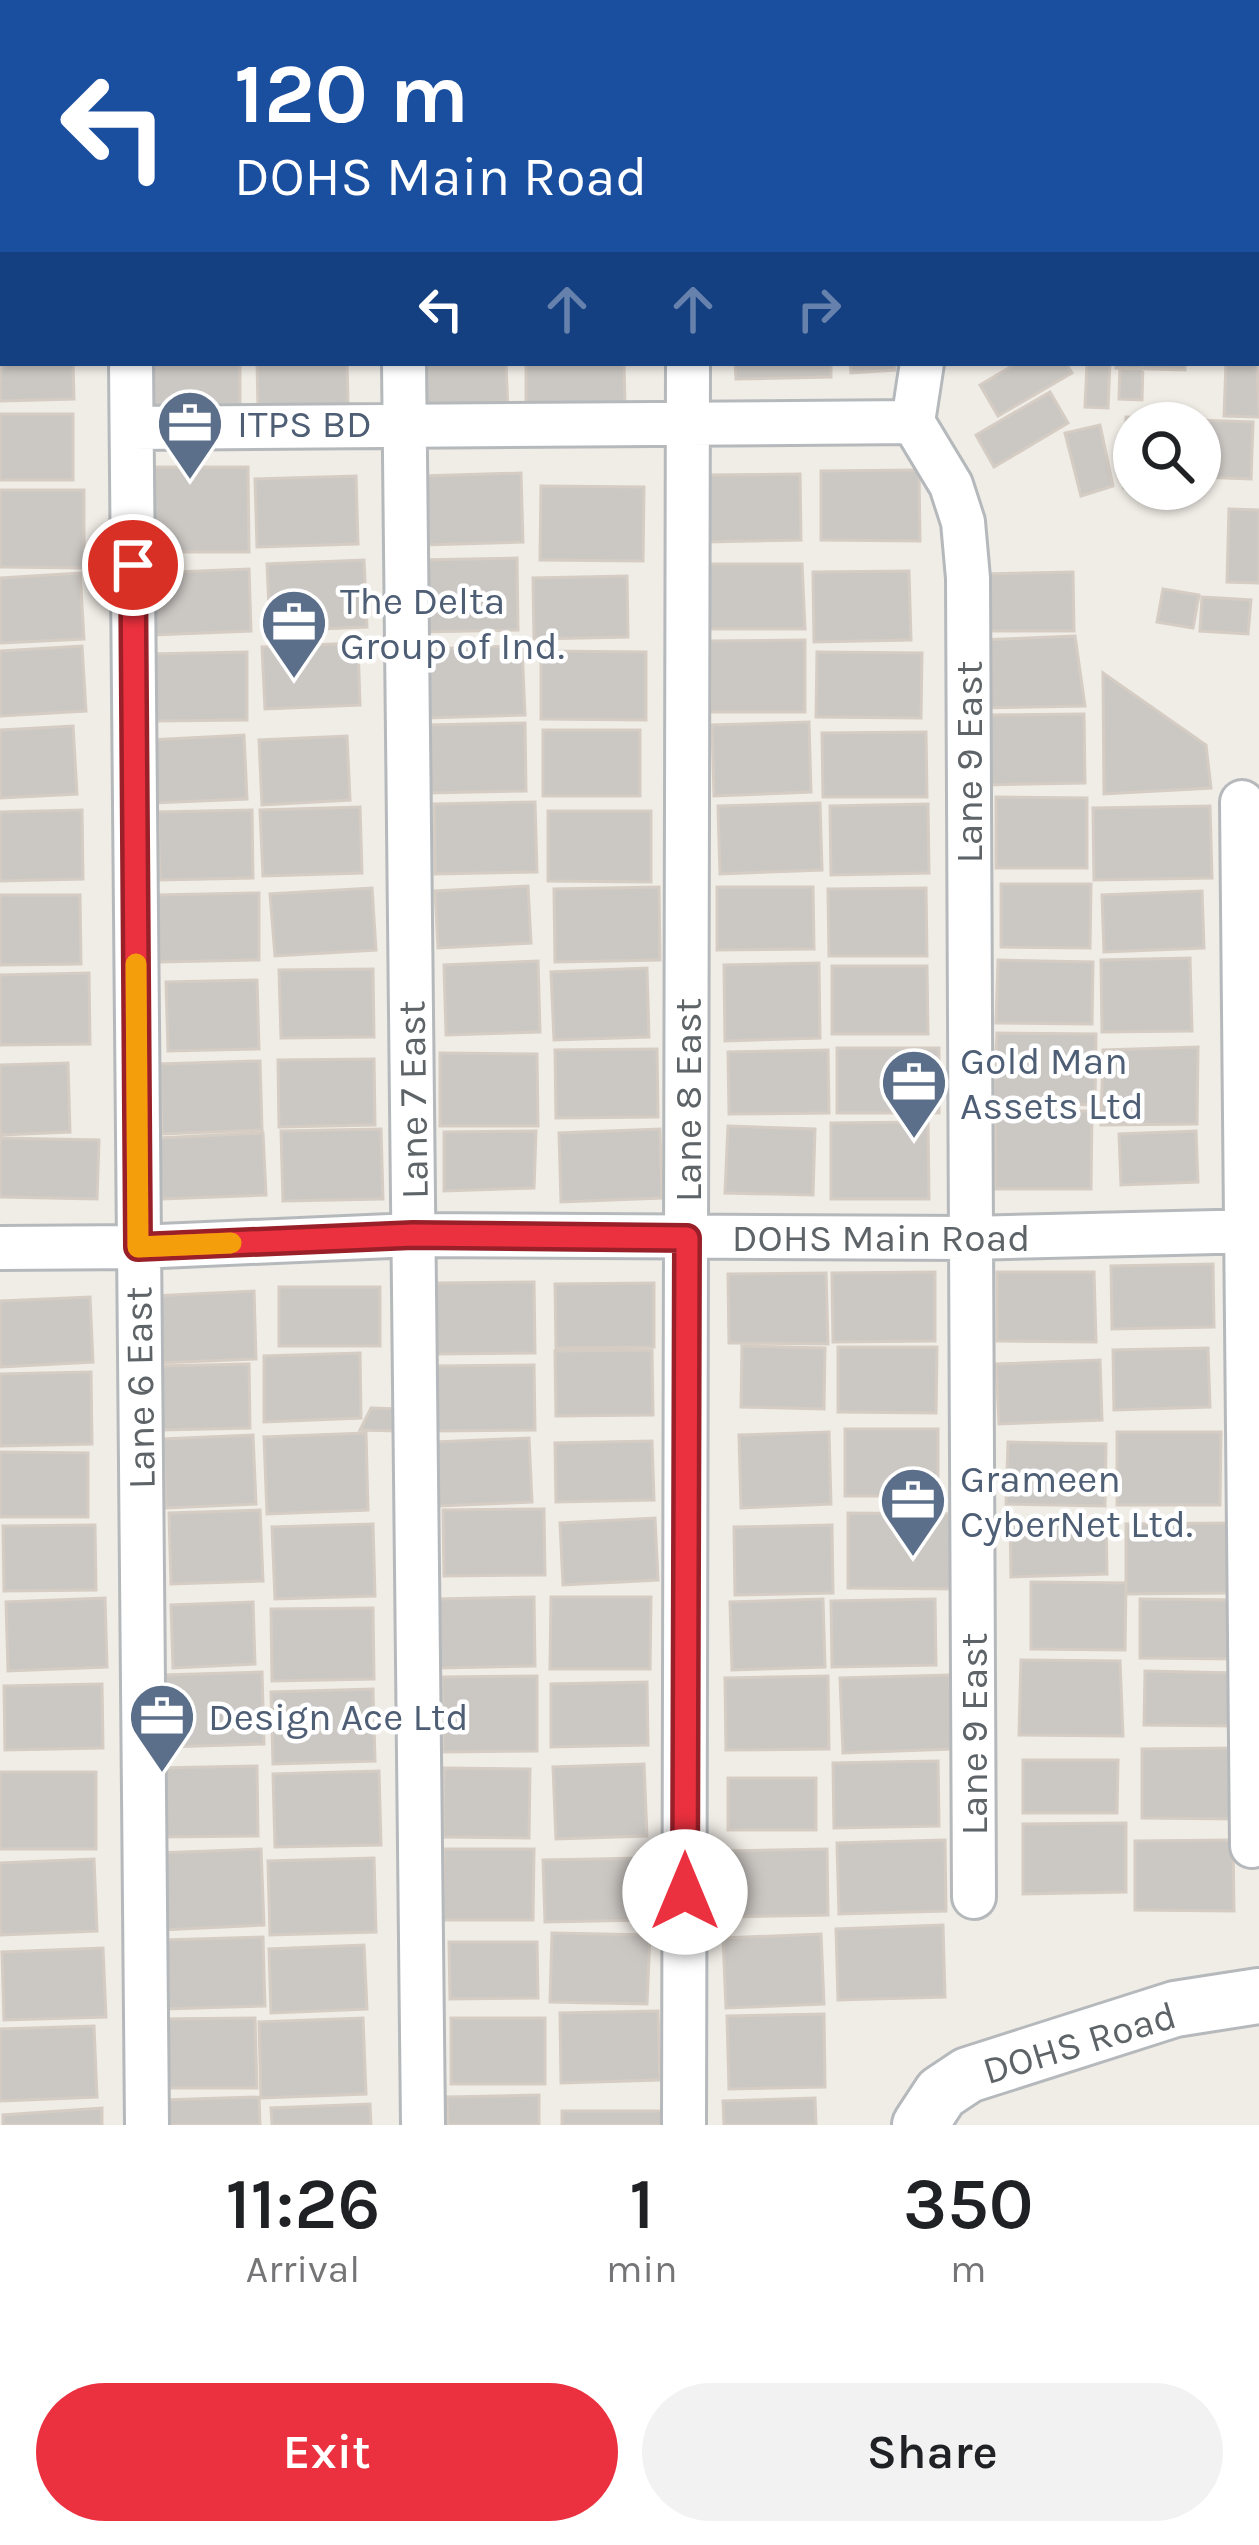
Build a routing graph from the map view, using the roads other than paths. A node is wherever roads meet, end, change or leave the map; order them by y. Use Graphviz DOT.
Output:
graph roads {
  1 [pos="130,366"];
  2 [pos="404,366"];
  3 [pos="688,366"];
  4 [pos="922,366"];
  5 [pos="914,422"];
  6 [pos="689,424"];
  7 [pos="404,425"];
  8 [pos="132,428"];
  9 [pos="1243,802"];
  10 [pos="1253,1231"];
  11 [pos="413,1235"];
  12 [pos="687,1238"];
  13 [pos="969,1238"];
  14 [pos="138,1247"];
  15 [pos="0,1248"];
  16 [pos="1252,1846"];
  17 [pos="974,1897"];
  18 [pos="1259,1996"];
  19 [pos="146,2125"];
  20 [pos="423,2125"];
  21 [pos="684,2125"];
  22 [pos="920,2125"];
  1 -- 8 [label="street, Lane 6 East"];
  2 -- 7 [label="street, Lane 7 East"];
  3 -- 6 [label="street, Lane 8 East"];
  4 -- 5 [label="street"];
  5 -- 6 [label="street"];
  5 -- 13 [label="street, Lane 9 East"];
  6 -- 7 [label="street"];
  6 -- 12 [label="street, Lane 8 East"];
  7 -- 8 [label="street"];
  7 -- 11 [label="street, Lane 7 East"];
  8 -- 14 [label="street, Lane 6 East"];
  9 -- 10 [label="street"];
  10 -- 13 [label="street, DOHS Main Road"];
  10 -- 16 [label="street"];
  11 -- 12 [label="street, DOHS Main Road"];
  11 -- 14 [label="street, DOHS Main Road"];
  11 -- 20 [label="street, Lane 7 East"];
  12 -- 13 [label="street, DOHS Main Road"];
  12 -- 21 [label="street, Lane 8 East"];
  13 -- 17 [label="street, Lane 9 East"];
  14 -- 15 [label="street, DOHS Main Road"];
  14 -- 19 [label="street, Lane 6 East"];
  18 -- 22 [label="street, DOHS Road"];
}
